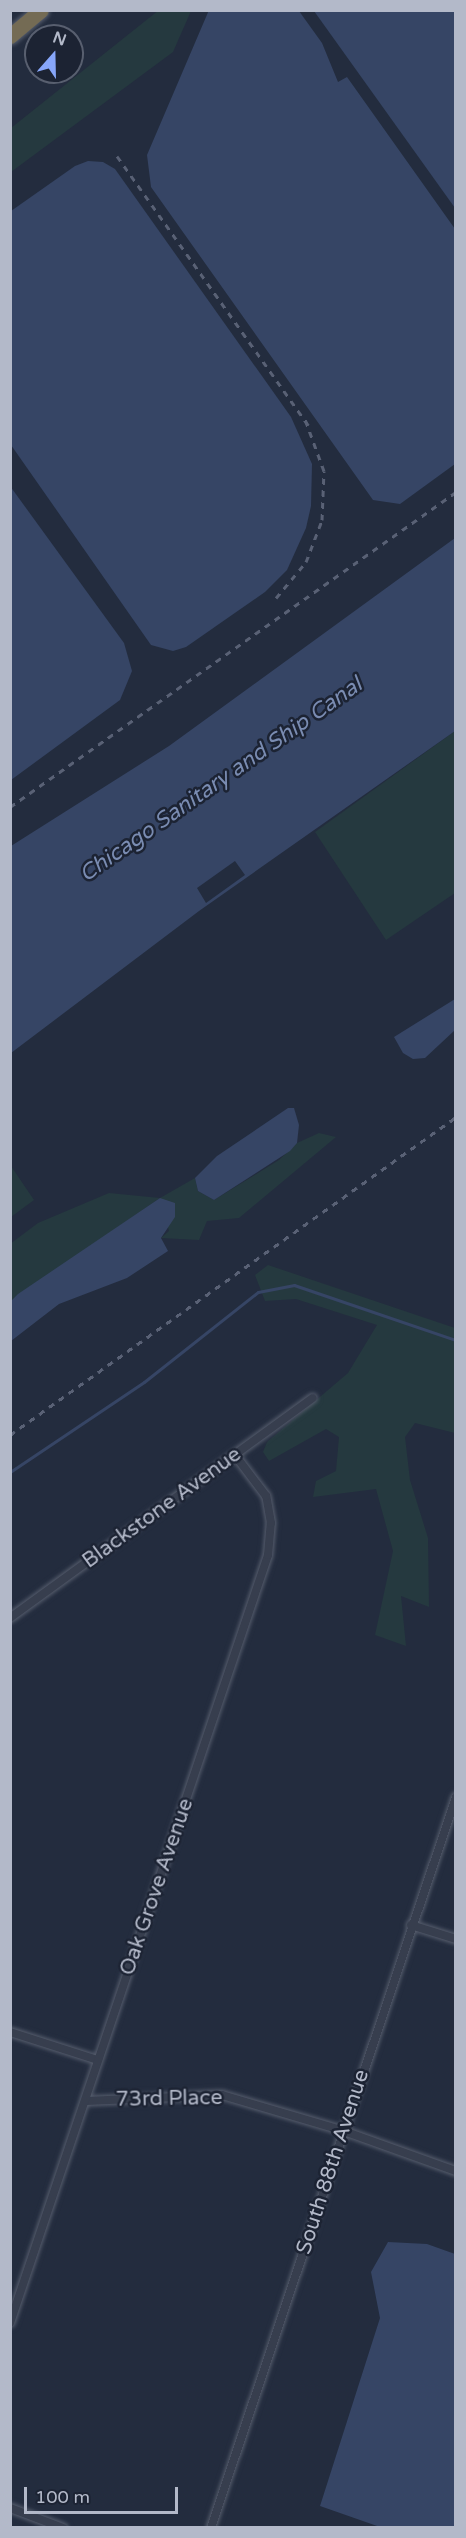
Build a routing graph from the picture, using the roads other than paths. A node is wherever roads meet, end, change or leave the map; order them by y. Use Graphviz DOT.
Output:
graph roads {
  1 [pos="41,10"];
  2 [pos="10,36"];
  3 [pos="313,1398"];
  4 [pos="235,1455"];
  5 [pos="10,1618"];
  6 [pos="456,1797"];
  7 [pos="411,1925"];
  8 [pos="456,1940"];
  9 [pos="10,2032"];
  10 [pos="99,2061"];
  11 [pos="86,2101"];
  12 [pos="344,2131"];
  13 [pos="456,2171"];
  14 [pos="10,2323"];
  15 [pos="10,2508"];
  16 [pos="63,2528"];
  17 [pos="211,2528"];
  1 -- 2 [label="highway"];
  3 -- 4 [label="street, Blackstone Avenue"];
  4 -- 5 [label="street, Blackstone Avenue"];
  4 -- 10 [label="street, Oak Grove Avenue"];
  6 -- 7 [label="street, South 88th Avenue"];
  7 -- 8 [label="street"];
  7 -- 12 [label="street, South 88th Avenue"];
  9 -- 10 [label="street"];
  10 -- 11 [label="street, Oak Grove Avenue"];
  11 -- 12 [label="street, 73rd Place"];
  11 -- 14 [label="street, Oak Grove Avenue"];
  12 -- 13 [label="street, 73rd Place"];
  12 -- 17 [label="street, South 88th Avenue"];
  15 -- 16 [label="street"];
}
